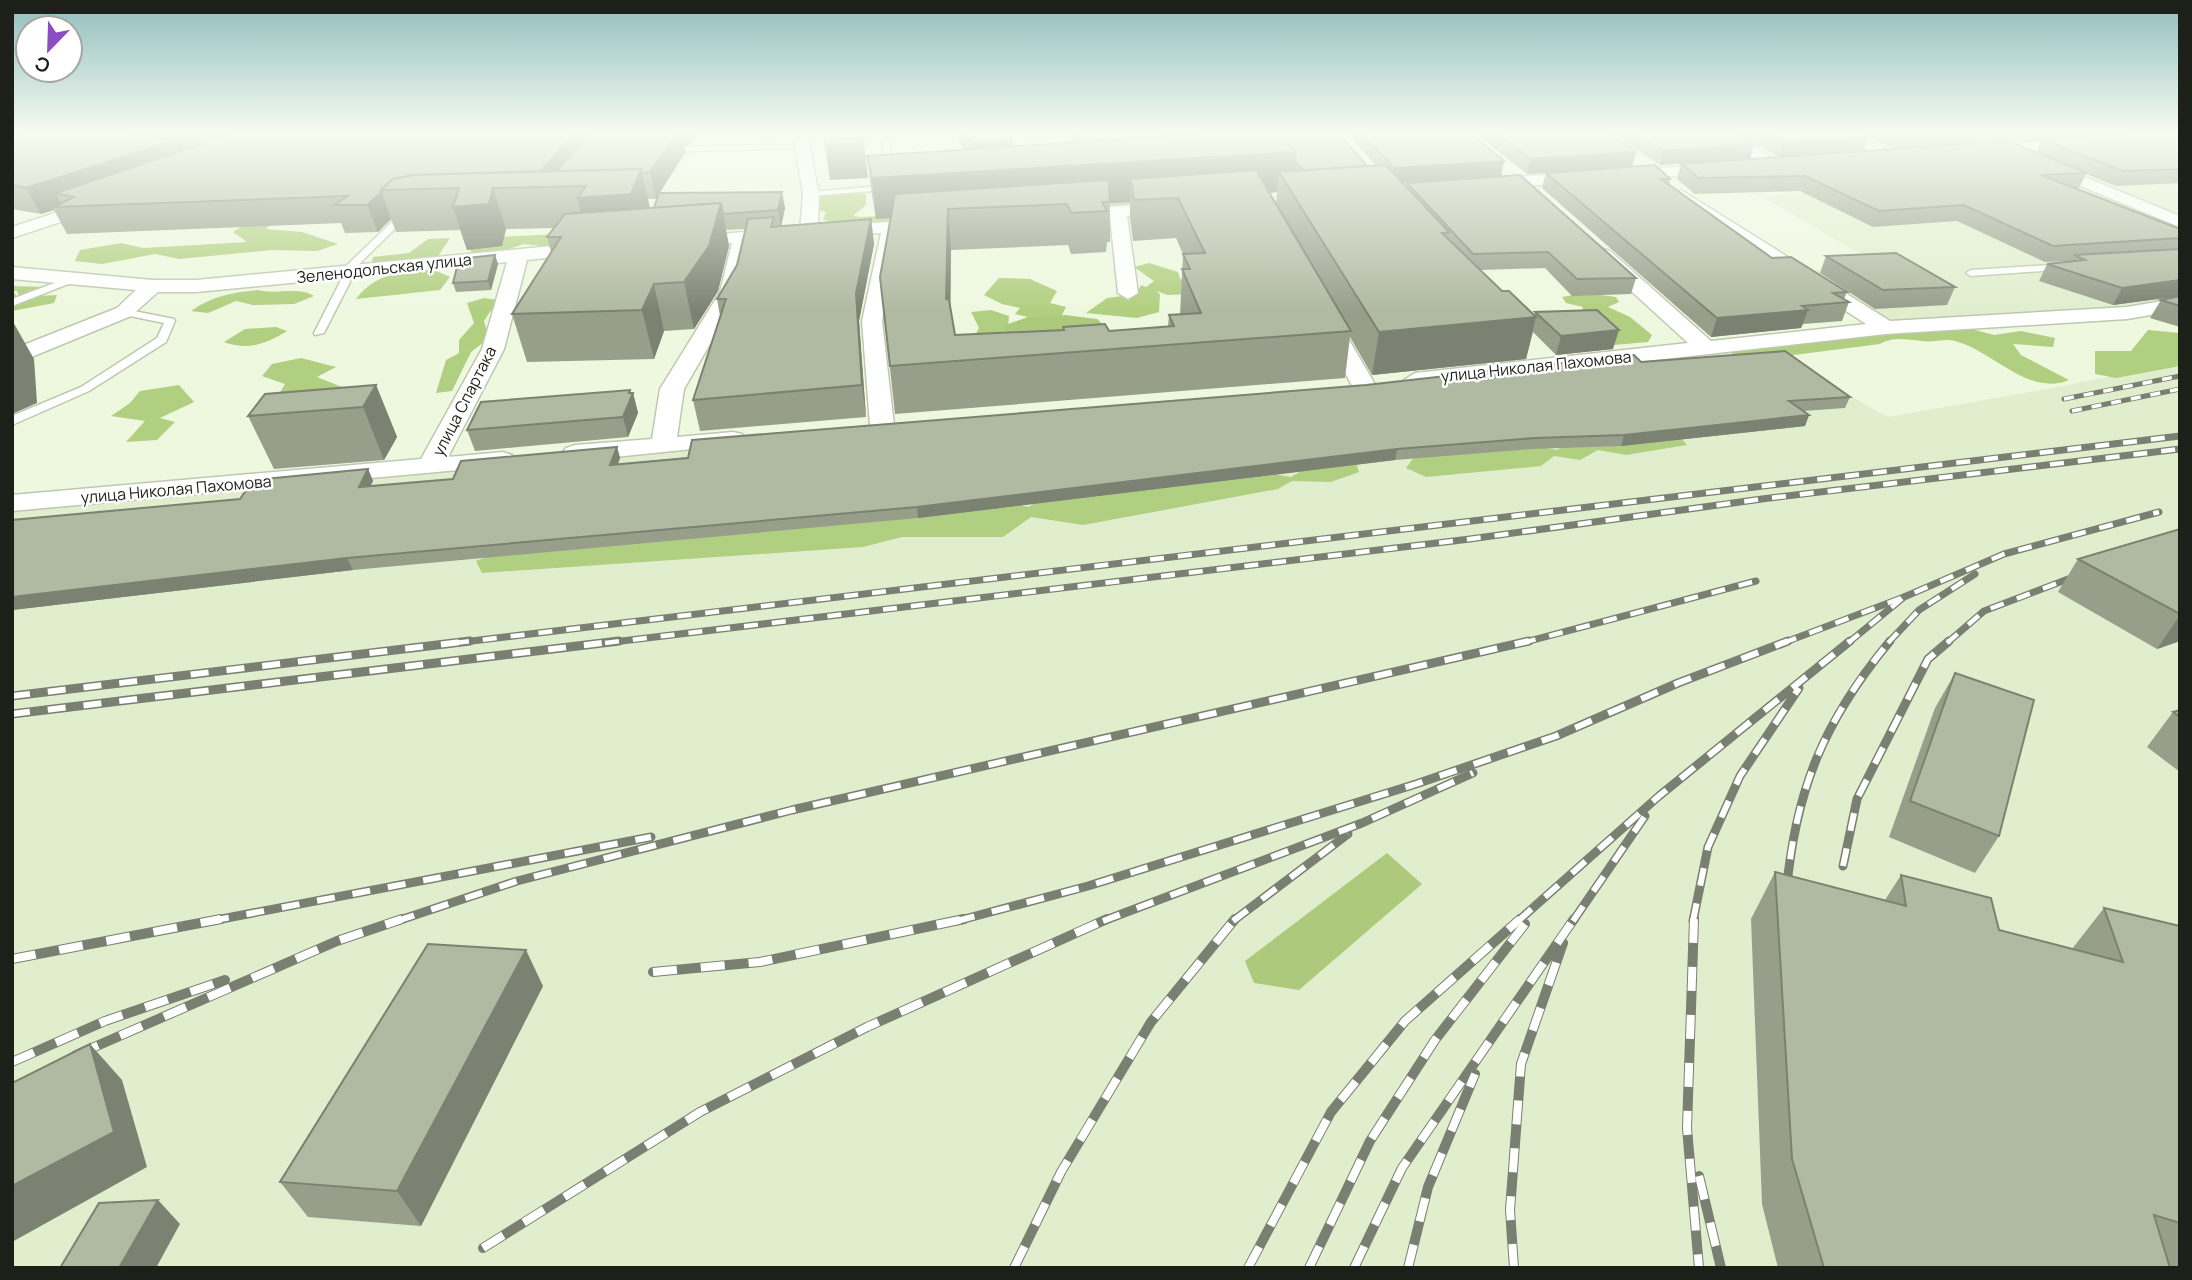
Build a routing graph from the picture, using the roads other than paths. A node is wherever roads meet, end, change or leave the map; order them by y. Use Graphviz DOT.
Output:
graph roads {
  1 [pos="824,193"];
  2 [pos="1534,193"];
  3 [pos="1678,193"];
  4 [pos="2110,193"];
  5 [pos="811,194"];
  6 [pos="117,197"];
  7 [pos="1541,199"];
  8 [pos="1196,206"];
  9 [pos="1118,211"];
  10 [pos="415,213"];
  11 [pos="1051,216"];
  12 [pos="2180,222"];
  13 [pos="943,223"];
  14 [pos="889,227"];
  15 [pos="809,232"];
  16 [pos="12,233"];
  17 [pos="743,237"];
  18 [pos="673,242"];
  19 [pos="1593,246"];
  20 [pos="608,247"];
  21 [pos="519,253"];
  22 [pos="2082,265"];
  23 [pos="345,272"];
  24 [pos="12,273"];
  25 [pos="1971,273"];
  26 [pos="73,279"];
  27 [pos="153,286"];
  28 [pos="1128,293"];
  29 [pos="12,303"];
  30 [pos="2180,304"];
  31 [pos="1318,305"];
  32 [pos="124,312"];
  33 [pos="1886,328"];
  34 [pos="319,333"];
  35 [pos="1528,344"];
  36 [pos="1706,348"];
  37 [pos="29,351"];
  38 [pos="1547,363"];
  39 [pos="12,421"];
  40 [pos="909,423"];
  41 [pos="882,425"];
  42 [pos="855,428"];
  43 [pos="759,436"];
  44 [pos="663,445"];
  45 [pos="557,455"];
  46 [pos="531,457"];
  47 [pos="430,467"];
  48 [pos="12,503"];
  1 -- 5 [label="lane"];
  2 -- 7 [label="street"];
  3 -- 33 [label="street"];
  4 -- 12 [label="street"];
  5 -- 15 [label="street"];
  6 -- 16 [label="street"];
  8 -- 9 [label="street"];
  9 -- 11 [label="street"];
  9 -- 28 [label="street"];
  10 -- 23 [label="lane"];
  13 -- 14 [label="street"];
  14 -- 15 [label="street"];
  14 -- 41 [label="street"];
  15 -- 17 [label="street"];
  17 -- 18 [label="street"];
  17 -- 44 [label="street"];
  19 -- 36 [label="street"];
  20 -- 21 [label="street, Зеленодольская улица"];
  21 -- 23 [label="street, Зеленодольская улица"];
  21 -- 47 [label="street, улица Спартака"];
  22 -- 25 [label="lane"];
  23 -- 27 [label="street, Зеленодольская улица"];
  23 -- 34 [label="lane"];
  24 -- 26 [label="street, Зеленодольская улица"];
  26 -- 27 [label="street, Зеленодольская улица"];
  26 -- 29 [label="lane"];
  27 -- 32 [label="street"];
  30 -- 33 [label="street, улица Николая Пахомова"];
  31 -- 38 [label="street, улица Николая Пахомова"];
  32 -- 37 [label="street"];
  32 -- 39 [label="lane"];
  33 -- 36 [label="street, улица Николая Пахомова"];
  35 -- 38 [label="street"];
  36 -- 38 [label="street, улица Николая Пахомова"];
  40 -- 41 [label="street"];
  41 -- 42 [label="street"];
  43 -- 44 [label="street"];
  44 -- 45 [label="street"];
  46 -- 47 [label="street, улица Николая Пахомова"];
  47 -- 48 [label="street, улица Николая Пахомова"];
}
